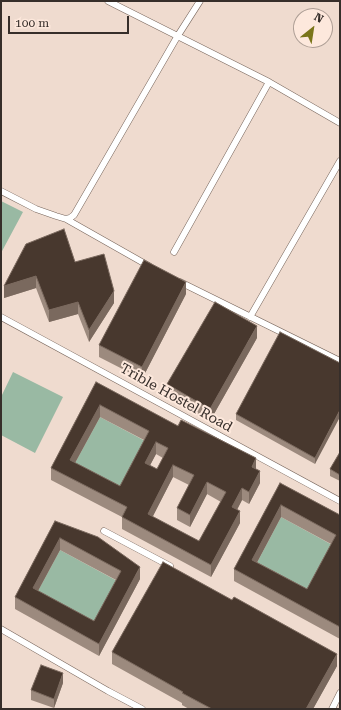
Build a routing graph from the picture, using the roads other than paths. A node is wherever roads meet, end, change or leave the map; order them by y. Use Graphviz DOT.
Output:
graph roads {
  1 [pos="108,1"];
  2 [pos="200,1"];
  3 [pos="177,37"];
  4 [pos="269,82"];
  5 [pos="340,123"];
  6 [pos="340,161"];
  7 [pos="1,191"];
  8 [pos="66,219"];
  9 [pos="174,252"];
  10 [pos="152,268"];
  11 [pos="172,278"];
  12 [pos="1,317"];
  13 [pos="250,317"];
  14 [pos="340,361"];
  15 [pos="340,501"];
  16 [pos="104,531"];
  17 [pos="174,568"];
  18 [pos="1,629"];
  19 [pos="340,693"];
  20 [pos="142,709"];
  21 [pos="332,709"];
  1 -- 3 [label="street"];
  2 -- 3 [label="street"];
  3 -- 4 [label="street"];
  3 -- 8 [label="street"];
  4 -- 5 [label="street"];
  4 -- 9 [label="street"];
  6 -- 13 [label="street"];
  7 -- 8 [label="street"];
  8 -- 10 [label="street"];
  11 -- 13 [label="street"];
  12 -- 15 [label="street, Trible Hostel Road"];
  13 -- 14 [label="street"];
  16 -- 17 [label="street"];
  18 -- 20 [label="street"];
  19 -- 21 [label="street"];
}
